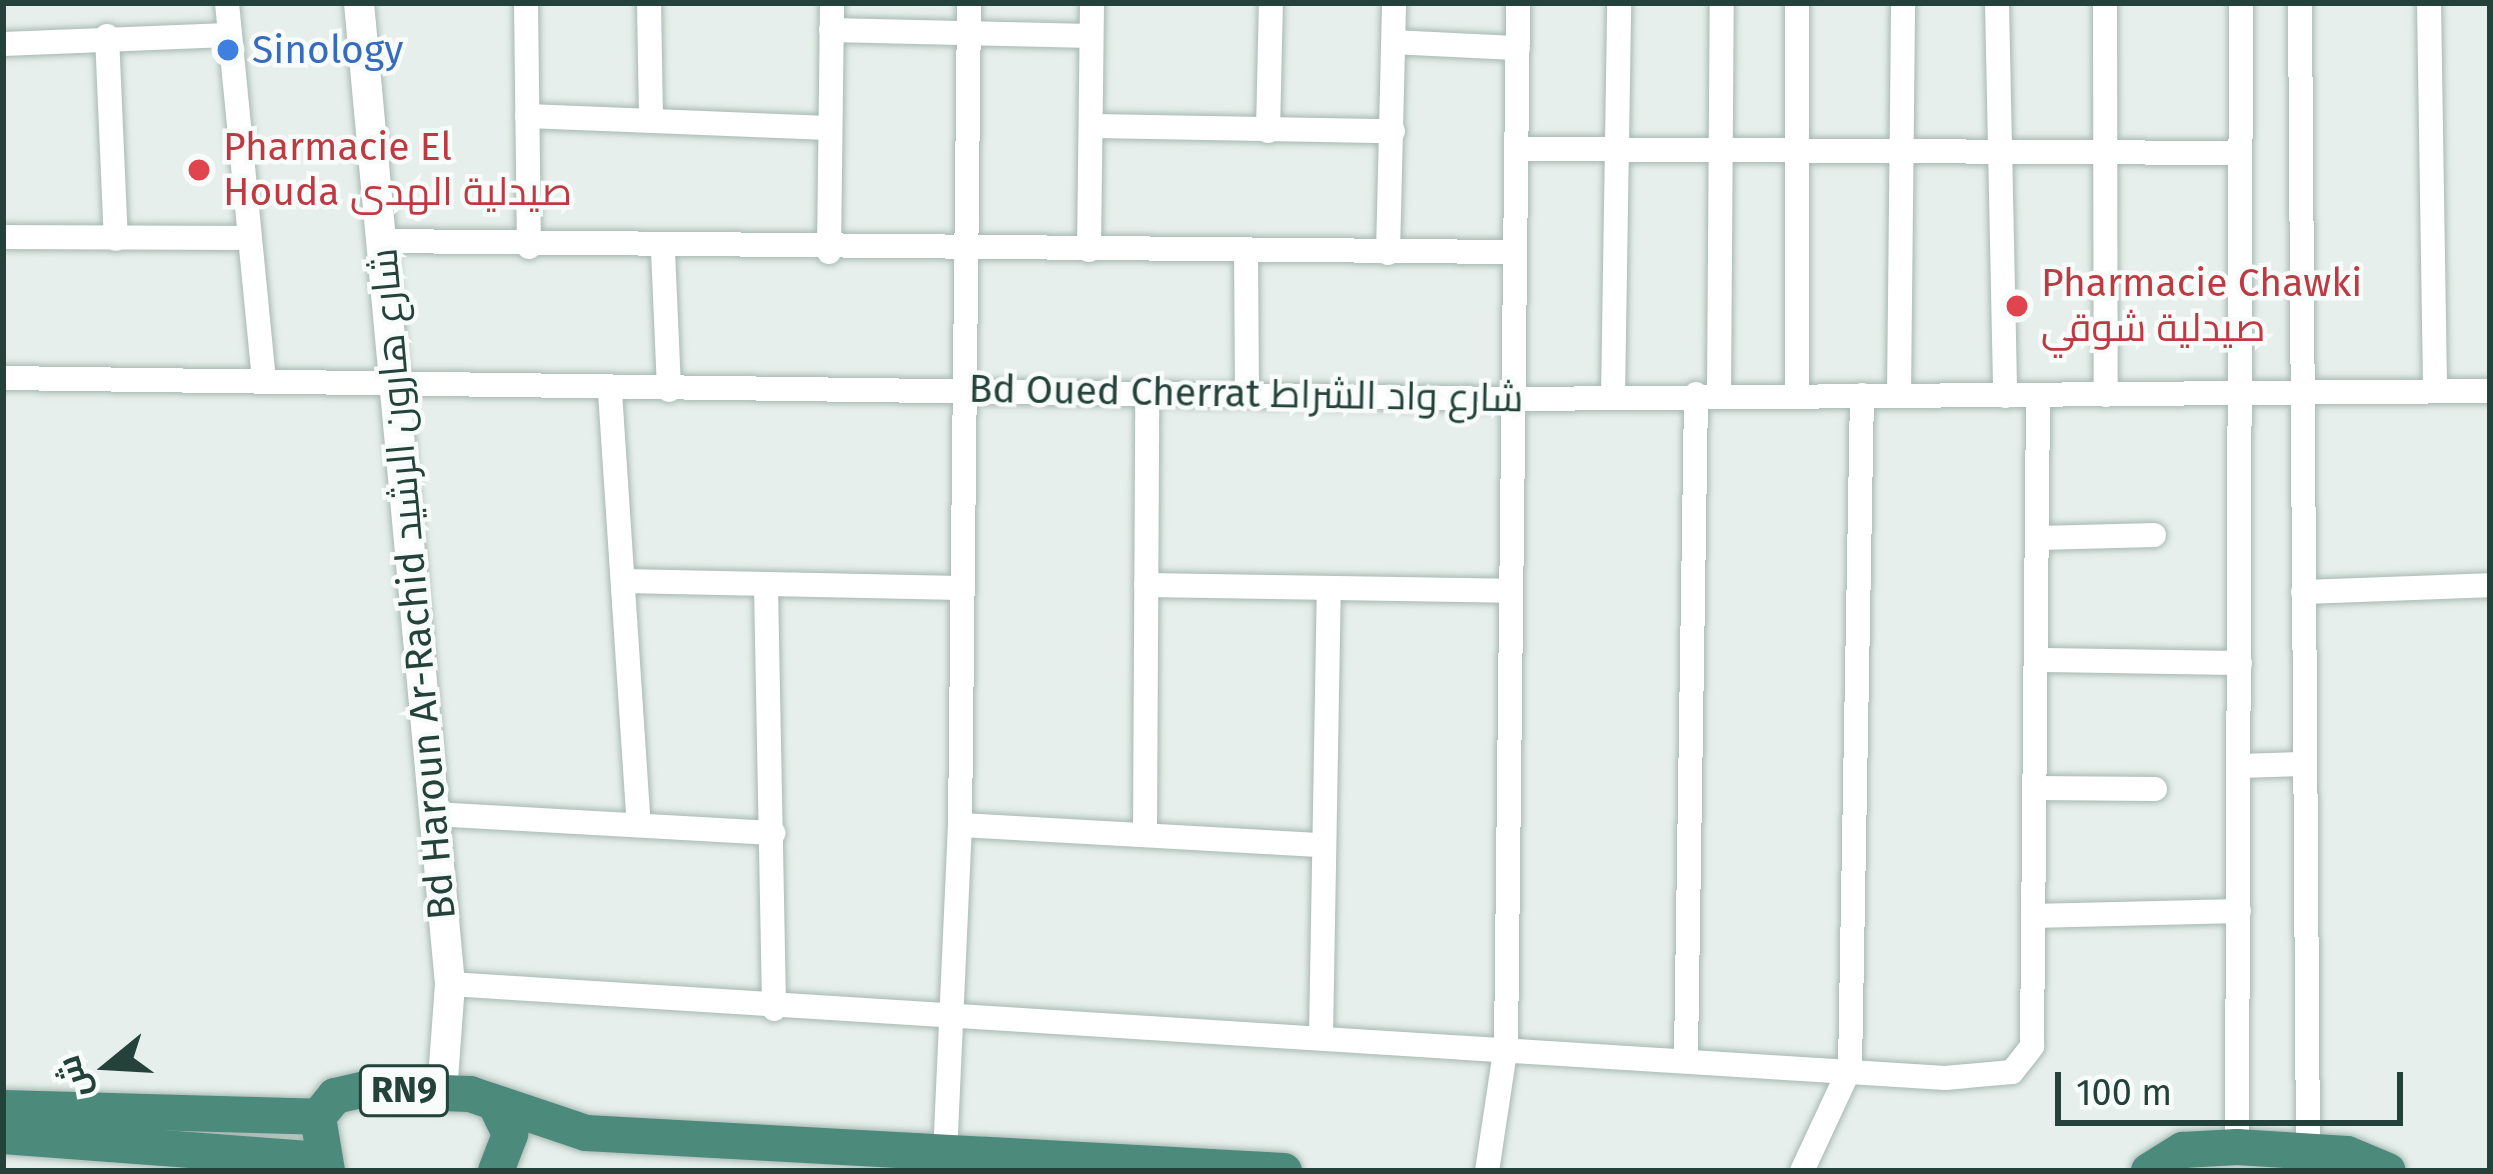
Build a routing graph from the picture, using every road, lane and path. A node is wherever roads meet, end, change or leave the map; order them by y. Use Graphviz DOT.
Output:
graph roads {
  1 [pos="227,3"];
  2 [pos="359,3"];
  3 [pos="526,3"];
  4 [pos="649,3"];
  5 [pos="832,3"];
  6 [pos="968,3"];
  7 [pos="1092,3"];
  8 [pos="1270,3"];
  9 [pos="1394,3"];
  10 [pos="1518,3"];
  11 [pos="1619,3"];
  12 [pos="1722,3"];
  13 [pos="1797,3"];
  14 [pos="1903,3"];
  15 [pos="1996,3"];
  16 [pos="2105,3"];
  17 [pos="2241,3"];
  18 [pos="2300,3"];
  19 [pos="2429,3"];
  20 [pos="830,30"];
  21 [pos="228,35"];
  22 [pos="968,35"];
  23 [pos="1090,36"];
  24 [pos="107,37"];
  25 [pos="1394,42"];
  26 [pos="3,44"];
  27 [pos="1518,48"];
  28 [pos="527,116"];
  29 [pos="651,121"];
  30 [pos="1092,127"];
  31 [pos="829,128"];
  32 [pos="1268,130"];
  33 [pos="1393,131"];
  34 [pos="1517,148"];
  35 [pos="1618,149"];
  36 [pos="2107,152"];
  37 [pos="2240,153"];
  38 [pos="1718,154"];
  39 [pos="1798,155"];
  40 [pos="2002,155"];
  41 [pos="1905,157"];
  42 [pos="3,237"];
  43 [pos="247,238"];
  44 [pos="116,239"];
  45 [pos="382,241"];
  46 [pos="530,247"];
  47 [pos="967,249"];
  48 [pos="1089,250"];
  49 [pos="1246,250"];
  50 [pos="663,251"];
  51 [pos="829,252"];
  52 [pos="1512,252"];
  53 [pos="1388,253"];
  54 [pos="3,378"];
  55 [pos="264,380"];
  56 [pos="398,385"];
  57 [pos="964,388"];
  58 [pos="669,390"];
  59 [pos="2303,390"];
  60 [pos="2435,391"];
  61 [pos="2490,391"];
  62 [pos="610,392"];
  63 [pos="2245,392"];
  64 [pos="1147,394"];
  65 [pos="1246,394"];
  66 [pos="1707,394"];
  67 [pos="1797,394"];
  68 [pos="1862,394"];
  69 [pos="1899,395"];
  70 [pos="2106,395"];
  71 [pos="2005,396"];
  72 [pos="2038,397"];
  73 [pos="1613,398"];
  74 [pos="1514,399"];
  75 [pos="2154,535"];
  76 [pos="2039,538"];
  77 [pos="622,581"];
  78 [pos="1146,585"];
  79 [pos="2490,585"];
  80 [pos="766,587"];
  81 [pos="961,588"];
  82 [pos="1329,589"];
  83 [pos="1509,591"];
  84 [pos="2303,592"];
  85 [pos="2041,660"];
  86 [pos="2240,663"];
  87 [pos="2302,764"];
  88 [pos="2240,766"];
  89 [pos="2036,788"];
  90 [pos="2155,789"];
  91 [pos="432,814"];
  92 [pos="639,825"];
  93 [pos="960,825"];
  94 [pos="1144,832"];
  95 [pos="772,833"];
  96 [pos="1318,845"];
  97 [pos="2239,910"];
  98 [pos="2032,916"];
  99 [pos="450,984"];
  100 [pos="774,1010"];
  101 [pos="954,1019"];
  102 [pos="1321,1036"];
  103 [pos="1506,1045"];
  104 [pos="1686,1055"];
  105 [pos="1850,1069"];
  106 [pos="442,1093"];
  107 [pos="497,1107"];
  108 [pos="3,1108"];
  109 [pos="318,1117"];
  110 [pos="3,1136"];
  111 [pos="2237,1147"];
  112 [pos="2308,1148"];
  113 [pos="945,1154"];
  114 [pos="74,1155"];
  115 [pos="324,1166"];
  116 [pos="496,1171"];
  117 [pos="1283,1171"];
  118 [pos="1486,1171"];
  119 [pos="1802,1171"];
  120 [pos="2149,1171"];
  121 [pos="2388,1171"];
  1 -- 21 [label="street"];
  2 -- 45 [label="street, Bd Haroun Ar-Rachid شارع هارون الرشيد"];
  3 -- 28 [label="street"];
  4 -- 29 [label="street"];
  5 -- 20 [label="street"];
  6 -- 22 [label="street"];
  7 -- 23 [label="street"];
  8 -- 32 [label="street"];
  9 -- 25 [label="street"];
  10 -- 27 [label="street"];
  11 -- 35 [label="street"];
  12 -- 38 [label="street"];
  13 -- 39 [label="street"];
  14 -- 41 [label="street"];
  15 -- 40 [label="street"];
  16 -- 36 [label="street"];
  17 -- 37 [label="street"];
  18 -- 59 [label="street"];
  19 -- 60 [label="street"];
  20 -- 22 [label="street"];
  20 -- 31 [label="street"];
  21 -- 24 [label="street"];
  21 -- 43 [label="street"];
  22 -- 23 [label="street"];
  22 -- 47 [label="street"];
  23 -- 30 [label="street"];
  24 -- 26 [label="street"];
  24 -- 44 [label="street"];
  25 -- 27 [label="street"];
  25 -- 33 [label="street"];
  27 -- 34 [label="street"];
  28 -- 29 [label="street"];
  28 -- 46 [label="street"];
  29 -- 31 [label="street"];
  30 -- 32 [label="street"];
  30 -- 48 [label="street"];
  31 -- 51 [label="street"];
  32 -- 33 [label="street"];
  33 -- 53 [label="street"];
  34 -- 35 [label="street"];
  34 -- 52 [label="street"];
  35 -- 38 [label="street"];
  35 -- 73 [label="street"];
  36 -- 37 [label="street"];
  36 -- 40 [label="street"];
  36 -- 70 [label="street"];
  37 -- 63 [label="street"];
  38 -- 39 [label="street"];
  38 -- 66 [label="street"];
  39 -- 41 [label="street"];
  39 -- 67 [label="street"];
  40 -- 41 [label="street"];
  40 -- 71 [label="street"];
  41 -- 69 [label="street"];
  42 -- 44 [label="street"];
  43 -- 44 [label="street"];
  43 -- 55 [label="street"];
  45 -- 46 [label="street"];
  45 -- 56 [label="street, Bd Haroun Ar-Rachid شارع هارون الرشيد"];
  46 -- 50 [label="street"];
  47 -- 48 [label="street"];
  47 -- 51 [label="street"];
  47 -- 57 [label="street"];
  48 -- 49 [label="street"];
  49 -- 53 [label="street"];
  49 -- 65 [label="street"];
  50 -- 51 [label="street"];
  50 -- 58 [label="street"];
  52 -- 53 [label="street"];
  52 -- 74 [label="street"];
  54 -- 55 [label="street, Bd Oued Cherrat شارع واد الشراط"];
  55 -- 56 [label="street, Bd Oued Cherrat شارع واد الشراط"];
  56 -- 62 [label="street, Bd Oued Cherrat شارع واد الشراط"];
  56 -- 91 [label="street, Bd Haroun Ar-Rachid شارع هارون الرشيد"];
  57 -- 58 [label="street, Bd Oued Cherrat شارع واد الشراط"];
  57 -- 64 [label="street, Bd Oued Cherrat شارع واد الشراط"];
  57 -- 81 [label="street"];
  58 -- 62 [label="street, Bd Oued Cherrat شارع واد الشراط"];
  59 -- 60 [label="street, Bd Oued Cherrat شارع واد الشراط"];
  59 -- 63 [label="street, Bd Oued Cherrat شارع واد الشراط"];
  59 -- 84 [label="street"];
  60 -- 61 [label="street, Bd Oued Cherrat شارع واد الشراط"];
  62 -- 77 [label="street"];
  63 -- 70 [label="street, Bd Oued Cherrat شارع واد الشراط"];
  63 -- 86 [label="street"];
  64 -- 65 [label="street, Bd Oued Cherrat شارع واد الشراط"];
  64 -- 78 [label="street"];
  65 -- 74 [label="street, Bd Oued Cherrat شارع واد الشراط"];
  66 -- 67 [label="street, Bd Oued Cherrat شارع واد الشراط"];
  66 -- 73 [label="street, Bd Oued Cherrat شارع واد الشراط"];
  66 -- 104 [label="street"];
  67 -- 68 [label="street, Bd Oued Cherrat شارع واد الشراط"];
  68 -- 69 [label="street, Bd Oued Cherrat شارع واد الشراط"];
  68 -- 105 [label="street"];
  69 -- 71 [label="street, Bd Oued Cherrat شارع واد الشراط"];
  70 -- 72 [label="street, Bd Oued Cherrat شارع واد الشراط"];
  71 -- 72 [label="street, Bd Oued Cherrat شارع واد الشراط"];
  72 -- 76 [label="street"];
  73 -- 74 [label="street, Bd Oued Cherrat شارع واد الشراط"];
  74 -- 83 [label="street"];
  75 -- 76 [label="street"];
  76 -- 85 [label="street"];
  77 -- 80 [label="street"];
  77 -- 92 [label="street"];
  78 -- 82 [label="street"];
  78 -- 94 [label="street"];
  79 -- 84 [label="street"];
  80 -- 81 [label="street"];
  80 -- 95 [label="street"];
  81 -- 93 [label="street"];
  82 -- 83 [label="street"];
  82 -- 96 [label="street"];
  83 -- 103 [label="street"];
  84 -- 87 [label="street"];
  85 -- 86 [label="street"];
  85 -- 89 [label="street"];
  86 -- 88 [label="street"];
  87 -- 88 [label="street"];
  87 -- 112 [label="street"];
  88 -- 97 [label="street"];
  89 -- 90 [label="street"];
  89 -- 98 [label="street"];
  91 -- 92 [label="street"];
  91 -- 99 [label="street, Bd Haroun Ar-Rachid شارع هارون الرشيد"];
  92 -- 95 [label="street"];
  93 -- 94 [label="street"];
  93 -- 101 [label="street"];
  94 -- 96 [label="street"];
  95 -- 100 [label="street"];
  96 -- 102 [label="street"];
  97 -- 98 [label="street"];
  97 -- 111 [label="street"];
  98 -- 105 [label="street"];
  99 -- 100 [label="street"];
  99 -- 106 [label="street, Bd Haroun Ar-Rachid شارع هارون الرشيد"];
  100 -- 101 [label="street"];
  101 -- 102 [label="street"];
  101 -- 113 [label="street"];
  102 -- 103 [label="street"];
  103 -- 104 [label="street"];
  103 -- 118 [label="street"];
  104 -- 105 [label="street"];
  105 -- 119 [label="street"];
  106 -- 107 [label="highway, RN9"];
  106 -- 109 [label="highway, RN9"];
  107 -- 113 [label="highway, RN9"];
  107 -- 116 [label="highway, RN9"];
  108 -- 109 [label="highway, RN9"];
  109 -- 115 [label="highway, RN9"];
  110 -- 114 [label="highway, RN9"];
  111 -- 112 [label="highway"];
  111 -- 120 [label="highway"];
  112 -- 121 [label="highway"];
  113 -- 117 [label="highway, RN9"];
  114 -- 115 [label="highway, RN9"];
}
